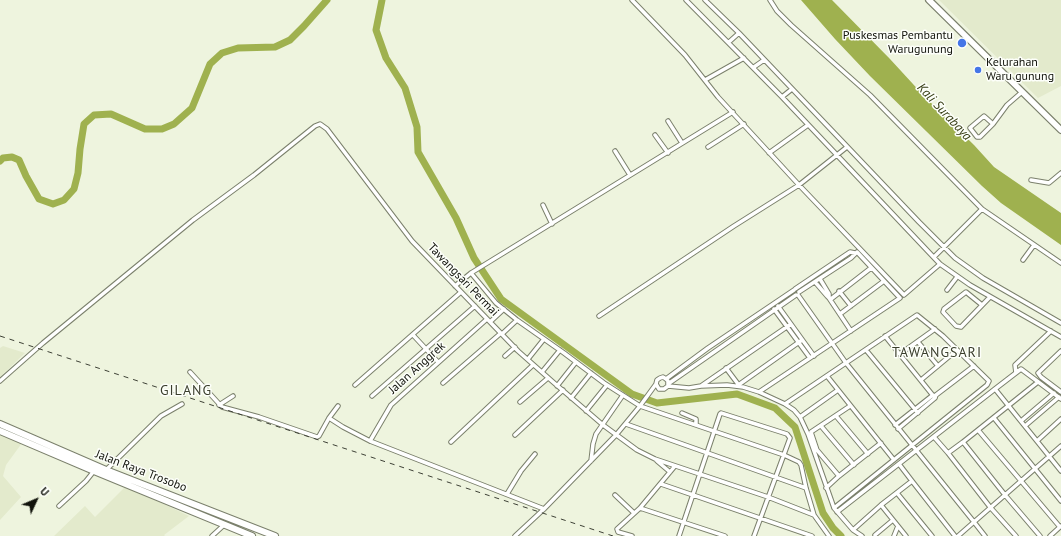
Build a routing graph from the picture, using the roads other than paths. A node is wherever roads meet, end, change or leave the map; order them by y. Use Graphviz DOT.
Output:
graph roads {
  1 [pos="632,0"];
  2 [pos="686,0"];
  3 [pos="705,0"];
  4 [pos="770,0"];
  5 [pos="929,0"];
  6 [pos="738,34"];
  7 [pos="730,42"];
  8 [pos="744,58"];
  9 [pos="764,60"];
  10 [pos="755,67"];
  11 [pos="705,80"];
  12 [pos="791,89"];
  13 [pos="1022,92"];
  14 [pos="783,96"];
  15 [pos="733,112"];
  16 [pos="668,121"];
  17 [pos="744,124"];
  18 [pos="993,124"];
  19 [pos="808,125"];
  20 [pos="1061,130"];
  21 [pos="655,135"];
  22 [pos="682,143"];
  23 [pos="708,147"];
  24 [pos="847,148"];
  25 [pos="614,151"];
  26 [pos="668,153"];
  27 [pos="769,153"];
  28 [pos="838,154"];
  29 [pos="1061,173"];
  30 [pos="630,175"];
  31 [pos="1030,180"];
  32 [pos="799,185"];
  33 [pos="543,205"];
  34 [pos="982,209"];
  35 [pos="552,224"];
  36 [pos="1034,244"];
  37 [pos="943,249"];
  38 [pos="861,250"];
  39 [pos="856,253"];
  40 [pos="935,257"];
  41 [pos="1023,260"];
  42 [pos="1061,263"];
  43 [pos="940,264"];
  44 [pos="825,268"];
  45 [pos="871,268"];
  46 [pos="472,272"];
  47 [pos="828,274"];
  48 [pos="957,278"];
  49 [pos="820,279"];
  50 [pos="884,281"];
  51 [pos="815,282"];
  52 [pos="456,286"];
  53 [pos="794,289"];
  54 [pos="947,290"];
  55 [pos="839,291"];
  56 [pos="461,292"];
  57 [pos="798,294"];
  58 [pos="990,297"];
  59 [pos="830,298"];
  60 [pos="982,305"];
  61 [pos="475,306"];
  62 [pos="778,306"];
  63 [pos="851,306"];
  64 [pos="504,309"];
  65 [pos="774,309"];
  66 [pos="840,314"];
  67 [pos="599,316"];
  68 [pos="517,320"];
  69 [pos="749,320"];
  70 [pos="489,321"];
  71 [pos="1061,323"];
  72 [pos="753,324"];
  73 [pos="791,324"];
  74 [pos="787,327"];
  75 [pos="935,329"];
  76 [pos="851,331"];
  77 [pos="1051,331"];
  78 [pos="502,334"];
  79 [pos="413,335"];
  80 [pos="885,336"];
  81 [pos="1061,337"];
  82 [pos="544,339"];
  83 [pos="800,341"];
  84 [pos="918,342"];
  85 [pos="832,344"];
  86 [pos="515,347"];
  87 [pos="708,348"];
  88 [pos="426,349"];
  89 [pos="560,350"];
  90 [pos="866,350"];
  91 [pos="957,350"];
  92 [pos="1061,351"];
  93 [pos="711,353"];
  94 [pos="900,354"];
  95 [pos="505,356"];
  96 [pos="812,357"];
  97 [pos="528,359"];
  98 [pos="438,362"];
  99 [pos="576,362"];
  100 [pos="846,363"];
  101 [pos="533,365"];
  102 [pos="938,366"];
  103 [pos="974,366"];
  104 [pos="726,368"];
  105 [pos="1015,369"];
  106 [pos="190,372"];
  107 [pos="542,372"];
  108 [pos="591,373"];
  109 [pos="826,376"];
  110 [pos="548,378"];
  111 [pos="666,379"];
  112 [pos="921,380"];
  113 [pos="0,381"];
  114 [pos="1038,382"];
  115 [pos="355,384"];
  116 [pos="443,384"];
  117 [pos="656,384"];
  118 [pos="607,385"];
  119 [pos="668,385"];
  120 [pos="738,385"];
  121 [pos="557,386"];
  122 [pos="701,386"];
  123 [pos="995,389"];
  124 [pos="563,390"];
  125 [pos="662,390"];
  126 [pos="838,390"];
  127 [pos="759,392"];
  128 [pos="1061,392"];
  129 [pos="650,393"];
  130 [pos="1054,393"];
  131 [pos="623,395"];
  132 [pos="233,396"];
  133 [pos="372,396"];
  134 [pos="934,396"];
  135 [pos="571,398"];
  136 [pos="1060,398"];
  137 [pos="520,402"];
  138 [pos="182,404"];
  139 [pos="785,404"];
  140 [pos="220,405"];
  141 [pos="641,405"];
  142 [pos="338,406"];
  143 [pos="850,406"];
  144 [pos="1009,406"];
  145 [pos="586,411"];
  146 [pos="916,411"];
  147 [pos="682,413"];
  148 [pos="836,416"];
  149 [pos="800,417"];
  150 [pos="329,418"];
  151 [pos="994,418"];
  152 [pos="1061,420"];
  153 [pos="1021,421"];
  154 [pos="0,424"];
  155 [pos="626,424"];
  156 [pos="603,425"];
  157 [pos="696,425"];
  158 [pos="821,426"];
  159 [pos="1025,426"];
  160 [pos="897,427"];
  161 [pos="978,430"];
  162 [pos="0,431"];
  163 [pos="714,431"];
  164 [pos="515,435"];
  165 [pos="616,435"];
  166 [pos="934,437"];
  167 [pos="370,441"];
  168 [pos="1037,441"];
  169 [pos="451,442"];
  170 [pos="963,442"];
  171 [pos="881,443"];
  172 [pos="912,446"];
  173 [pos="1061,446"];
  174 [pos="916,451"];
  175 [pos="707,452"];
  176 [pos="948,453"];
  177 [pos="535,454"];
  178 [pos="868,454"];
  179 [pos="784,455"];
  180 [pos="1049,456"];
  181 [pos="655,459"];
  182 [pos="894,460"];
  183 [pos="591,461"];
  184 [pos="899,464"];
  185 [pos="854,465"];
  186 [pos="675,466"];
  187 [pos="1034,469"];
  188 [pos="106,470"];
  189 [pos="94,471"];
  190 [pos="1061,471"];
  191 [pos="670,472"];
  192 [pos="700,474"];
  193 [pos="839,476"];
  194 [pos="775,477"];
  195 [pos="912,481"];
  196 [pos="1020,481"];
  197 [pos="661,484"];
  198 [pos="806,488"];
  199 [pos="826,488"];
  200 [pos="897,493"];
  201 [pos="507,494"];
  202 [pos="1005,494"];
  203 [pos="615,495"];
  204 [pos="692,495"];
  205 [pos="768,497"];
  206 [pos="1061,501"];
  207 [pos="881,505"];
  208 [pos="59,506"];
  209 [pos="990,507"];
  210 [pos="640,508"];
  211 [pos="834,508"];
  212 [pos="544,509"];
  213 [pos="837,512"];
  214 [pos="634,513"];
  215 [pos="814,514"];
  216 [pos="760,518"];
  217 [pos="893,520"];
  218 [pos="241,522"];
  219 [pos="684,522"];
  220 [pos="974,522"];
  221 [pos="224,525"];
  222 [pos="251,526"];
  223 [pos="898,526"];
  224 [pos="1060,526"];
  225 [pos="853,530"];
  226 [pos="239,531"];
  227 [pos="251,535"];
  228 [pos="875,535"];
  229 [pos="906,535"];
  230 [pos="212,536"];
  231 [pos="275,536"];
  232 [pos="514,536"];
  233 [pos="632,536"];
  234 [pos="679,536"];
  235 [pos="725,536"];
  236 [pos="754,536"];
  237 [pos="812,536"];
  238 [pos="830,536"];
  239 [pos="862,536"];
  240 [pos="894,536"];
  241 [pos="932,536"];
  242 [pos="957,536"];
  243 [pos="985,536"];
  244 [pos="1016,536"];
  245 [pos="1040,536"];
  246 [pos="1050,536"];
  1 -- 11 [label="street"];
  2 -- 7 [label="street"];
  3 -- 6 [label="street"];
  4 -- 34 [label="street"];
  5 -- 13 [label="main road"];
  6 -- 7 [label="street"];
  6 -- 9 [label="street"];
  7 -- 8 [label="street"];
  8 -- 10 [label="street"];
  8 -- 11 [label="street"];
  9 -- 10 [label="street"];
  9 -- 12 [label="street"];
  10 -- 14 [label="street"];
  11 -- 15 [label="street"];
  12 -- 14 [label="street"];
  12 -- 24 [label="street"];
  13 -- 18 [label="street"];
  13 -- 20 [label="main road"];
  14 -- 19 [label="street"];
  15 -- 17 [label="street"];
  15 -- 22 [label="street"];
  16 -- 22 [label="street"];
  17 -- 23 [label="street"];
  17 -- 27 [label="street"];
  18 -- 18 [label="street"];
  19 -- 27 [label="street"];
  19 -- 28 [label="street"];
  21 -- 26 [label="street"];
  22 -- 26 [label="street"];
  24 -- 28 [label="street"];
  24 -- 37 [label="street"];
  25 -- 30 [label="street"];
  26 -- 30 [label="street"];
  27 -- 32 [label="street"];
  28 -- 32 [label="street"];
  28 -- 40 [label="street"];
  29 -- 31 [label="street"];
  30 -- 35 [label="street"];
  32 -- 38 [label="street"];
  32 -- 67 [label="street"];
  33 -- 35 [label="street"];
  34 -- 36 [label="street"];
  34 -- 37 [label="street"];
  35 -- 46 [label="street"];
  36 -- 41 [label="street"];
  36 -- 42 [label="street"];
  37 -- 40 [label="street"];
  37 -- 71 [label="street"];
  38 -- 39 [label="street"];
  38 -- 43 [label="street"];
  39 -- 44 [label="street"];
  39 -- 45 [label="street"];
  39 -- 47 [label="street"];
  40 -- 43 [label="street"];
  43 -- 48 [label="street"];
  44 -- 47 [label="street"];
  44 -- 53 [label="street"];
  45 -- 50 [label="street"];
  45 -- 55 [label="street"];
  46 -- 52 [label="street"];
  46 -- 64 [label="street"];
  47 -- 49 [label="street"];
  48 -- 54 [label="street"];
  48 -- 58 [label="street"];
  49 -- 51 [label="street"];
  49 -- 59 [label="street"];
  50 -- 63 [label="street"];
  50 -- 76 [label="street"];
  51 -- 57 [label="street"];
  51 -- 59 [label="street"];
  52 -- 56 [label="street, Tawangsari Permai"];
  52 -- 113 [label="street, Tawangsari Permai"];
  53 -- 57 [label="street"];
  53 -- 69 [label="street"];
  55 -- 59 [label="street"];
  55 -- 63 [label="street"];
  56 -- 61 [label="street, Tawangsari Permai"];
  56 -- 79 [label="street"];
  57 -- 62 [label="street"];
  57 -- 85 [label="street"];
  58 -- 60 [label="street"];
  58 -- 77 [label="street"];
  59 -- 66 [label="street"];
  60 -- 60 [label="street"];
  61 -- 70 [label="street, Tawangsari Permai"];
  61 -- 88 [label="street"];
  62 -- 65 [label="street"];
  62 -- 73 [label="street"];
  63 -- 66 [label="street"];
  64 -- 68 [label="street"];
  64 -- 70 [label="street, Jalan Anggrek"];
  65 -- 72 [label="street"];
  65 -- 74 [label="street"];
  66 -- 76 [label="street"];
  68 -- 78 [label="street"];
  68 -- 82 [label="street"];
  69 -- 72 [label="street"];
  69 -- 87 [label="street"];
  70 -- 78 [label="street, Tawangsari Permai"];
  70 -- 98 [label="street, Jalan Anggrek"];
  72 -- 93 [label="street"];
  73 -- 74 [label="street"];
  73 -- 83 [label="street"];
  74 -- 83 [label="street"];
  74 -- 104 [label="street"];
  75 -- 80 [label="street"];
  75 -- 84 [label="street"];
  75 -- 91 [label="street"];
  76 -- 85 [label="street"];
  77 -- 81 [label="street"];
  77 -- 105 [label="street"];
  78 -- 86 [label="street, Tawangsari Permai"];
  78 -- 116 [label="street"];
  79 -- 88 [label="street"];
  79 -- 115 [label="street"];
  80 -- 90 [label="street"];
  80 -- 94 [label="street"];
  82 -- 89 [label="street"];
  82 -- 97 [label="street"];
  83 -- 96 [label="street"];
  83 -- 120 [label="street"];
  84 -- 94 [label="street"];
  84 -- 102 [label="street"];
  85 -- 96 [label="street"];
  85 -- 100 [label="street"];
  86 -- 95 [label="street"];
  86 -- 97 [label="street, Tawangsari Permai"];
  87 -- 93 [label="street"];
  87 -- 111 [label="street"];
  88 -- 98 [label="street"];
  88 -- 133 [label="street"];
  89 -- 99 [label="street"];
  89 -- 107 [label="street"];
  90 -- 100 [label="street"];
  90 -- 146 [label="street"];
  91 -- 102 [label="street"];
  91 -- 103 [label="street"];
  92 -- 128 [label="street"];
  93 -- 119 [label="street"];
  94 -- 112 [label="street"];
  96 -- 127 [label="street"];
  97 -- 101 [label="street, Tawangsari Permai"];
  98 -- 167 [label="street, Jalan Anggrek"];
  99 -- 108 [label="street"];
  99 -- 121 [label="street"];
  100 -- 109 [label="street"];
  100 -- 160 [label="street"];
  101 -- 107 [label="street, Tawangsari Permai"];
  101 -- 169 [label="street"];
  102 -- 112 [label="street"];
  103 -- 134 [label="street"];
  103 -- 172 [label="street"];
  104 -- 120 [label="street"];
  104 -- 122 [label="street"];
  105 -- 114 [label="street"];
  105 -- 123 [label="street"];
  106 -- 140 [label="street"];
  107 -- 110 [label="street, Tawangsari Permai"];
  108 -- 118 [label="street"];
  108 -- 135 [label="street"];
  109 -- 126 [label="street"];
  109 -- 139 [label="street"];
  110 -- 121 [label="street, Tawangsari Permai"];
  110 -- 137 [label="street"];
  111 -- 117 [label="street"];
  111 -- 119 [label="street"];
  112 -- 134 [label="street"];
  114 -- 130 [label="street"];
  114 -- 144 [label="street"];
  117 -- 125 [label="street"];
  117 -- 129 [label="street"];
  118 -- 131 [label="street"];
  118 -- 145 [label="street"];
  119 -- 122 [label="street"];
  119 -- 125 [label="street"];
  120 -- 122 [label="street"];
  120 -- 127 [label="street"];
  121 -- 124 [label="street, Tawangsari Permai"];
  123 -- 144 [label="street"];
  123 -- 166 [label="street"];
  124 -- 135 [label="street, Tawangsari Permai"];
  124 -- 164 [label="street"];
  125 -- 129 [label="street"];
  126 -- 143 [label="street"];
  126 -- 149 [label="street"];
  127 -- 139 [label="street"];
  129 -- 141 [label="street"];
  130 -- 136 [label="street"];
  130 -- 153 [label="street"];
  131 -- 141 [label="street"];
  131 -- 156 [label="street"];
  132 -- 140 [label="street"];
  134 -- 146 [label="street"];
  135 -- 145 [label="street, Tawangsari Permai"];
  136 -- 159 [label="street"];
  138 -- 188 [label="street"];
  139 -- 149 [label="street"];
  140 -- 150 [label="street"];
  141 -- 155 [label="street"];
  141 -- 157 [label="street"];
  142 -- 150 [label="street"];
  143 -- 148 [label="street"];
  143 -- 171 [label="street"];
  144 -- 151 [label="street"];
  144 -- 153 [label="street"];
  145 -- 156 [label="street, Tawangsari Permai"];
  146 -- 160 [label="street"];
  147 -- 157 [label="street"];
  148 -- 158 [label="street"];
  148 -- 178 [label="street"];
  149 -- 199 [label="street"];
  150 -- 167 [label="street"];
  151 -- 161 [label="street"];
  151 -- 187 [label="street"];
  152 -- 168 [label="street"];
  153 -- 159 [label="street"];
  154 -- 188 [label="highway, Jalan Raya Trosobo"];
  155 -- 165 [label="street"];
  155 -- 175 [label="street"];
  156 -- 165 [label="street, Tawangsari Permai"];
  156 -- 183 [label="street"];
  157 -- 163 [label="street"];
  158 -- 185 [label="street"];
  158 -- 193 [label="street"];
  159 -- 168 [label="street"];
  160 -- 172 [label="street"];
  161 -- 170 [label="street"];
  161 -- 196 [label="street"];
  162 -- 189 [label="highway, Jalan Raya Trosobo"];
  163 -- 175 [label="street"];
  163 -- 179 [label="street"];
  163 -- 179 [label="street"];
  165 -- 181 [label="street, Tawangsari Permai"];
  165 -- 183 [label="street"];
  166 -- 174 [label="street"];
  166 -- 176 [label="street"];
  167 -- 201 [label="street"];
  168 -- 180 [label="street"];
  170 -- 176 [label="street"];
  170 -- 202 [label="street"];
  171 -- 178 [label="street"];
  171 -- 182 [label="street"];
  172 -- 174 [label="street"];
  172 -- 182 [label="street"];
  173 -- 180 [label="street"];
  174 -- 184 [label="street"];
  174 -- 220 [label="street"];
  175 -- 192 [label="street"];
  175 -- 194 [label="street"];
  176 -- 209 [label="street"];
  177 -- 201 [label="street"];
  178 -- 185 [label="street"];
  179 -- 194 [label="street"];
  179 -- 198 [label="street"];
  180 -- 187 [label="street"];
  180 -- 190 [label="street"];
  181 -- 186 [label="street"];
  181 -- 191 [label="street"];
  182 -- 211 [label="street"];
  183 -- 212 [label="street"];
  184 -- 195 [label="street"];
  184 -- 213 [label="street"];
  185 -- 193 [label="street"];
  186 -- 191 [label="street"];
  186 -- 192 [label="street"];
  187 -- 196 [label="street"];
  187 -- 206 [label="street"];
  188 -- 218 [label="highway, Jalan Raya Trosobo"];
  189 -- 208 [label="street"];
  189 -- 221 [label="highway, Jalan Raya Trosobo"];
  191 -- 197 [label="street"];
  192 -- 204 [label="street"];
  192 -- 205 [label="street"];
  193 -- 199 [label="street"];
  194 -- 198 [label="street"];
  194 -- 205 [label="street"];
  195 -- 200 [label="street"];
  195 -- 242 [label="street"];
  196 -- 202 [label="street"];
  196 -- 224 [label="street"];
  197 -- 204 [label="street"];
  197 -- 210 [label="street"];
  198 -- 215 [label="street"];
  199 -- 211 [label="street"];
  200 -- 207 [label="street"];
  200 -- 241 [label="street"];
  201 -- 212 [label="street"];
  202 -- 209 [label="street"];
  202 -- 245 [label="street"];
  203 -- 214 [label="street"];
  204 -- 216 [label="street"];
  204 -- 219 [label="street"];
  205 -- 215 [label="street"];
  205 -- 216 [label="street"];
  207 -- 217 [label="street"];
  207 -- 225 [label="street"];
  209 -- 220 [label="street"];
  209 -- 244 [label="street"];
  210 -- 214 [label="street"];
  210 -- 219 [label="street"];
  211 -- 213 [label="street"];
  212 -- 232 [label="street"];
  213 -- 225 [label="street"];
  214 -- 233 [label="street"];
  215 -- 238 [label="street"];
  216 -- 236 [label="street"];
  216 -- 237 [label="street"];
  217 -- 223 [label="street"];
  217 -- 228 [label="street"];
  218 -- 222 [label="highway, Jalan Raya Trosobo"];
  218 -- 226 [label="highway"];
  219 -- 234 [label="street"];
  219 -- 235 [label="street"];
  220 -- 242 [label="street"];
  220 -- 243 [label="street"];
  221 -- 226 [label="highway, Jalan Raya Trosobo"];
  221 -- 230 [label="street"];
  222 -- 227 [label="highway"];
  222 -- 231 [label="highway, Jalan Raya Trosobo"];
  223 -- 229 [label="street"];
  223 -- 240 [label="street"];
  224 -- 246 [label="street"];
  225 -- 239 [label="street"];
  226 -- 227 [label="highway, Jalan Raya Trosobo"];
  229 -- 240 [label="street"];
}
